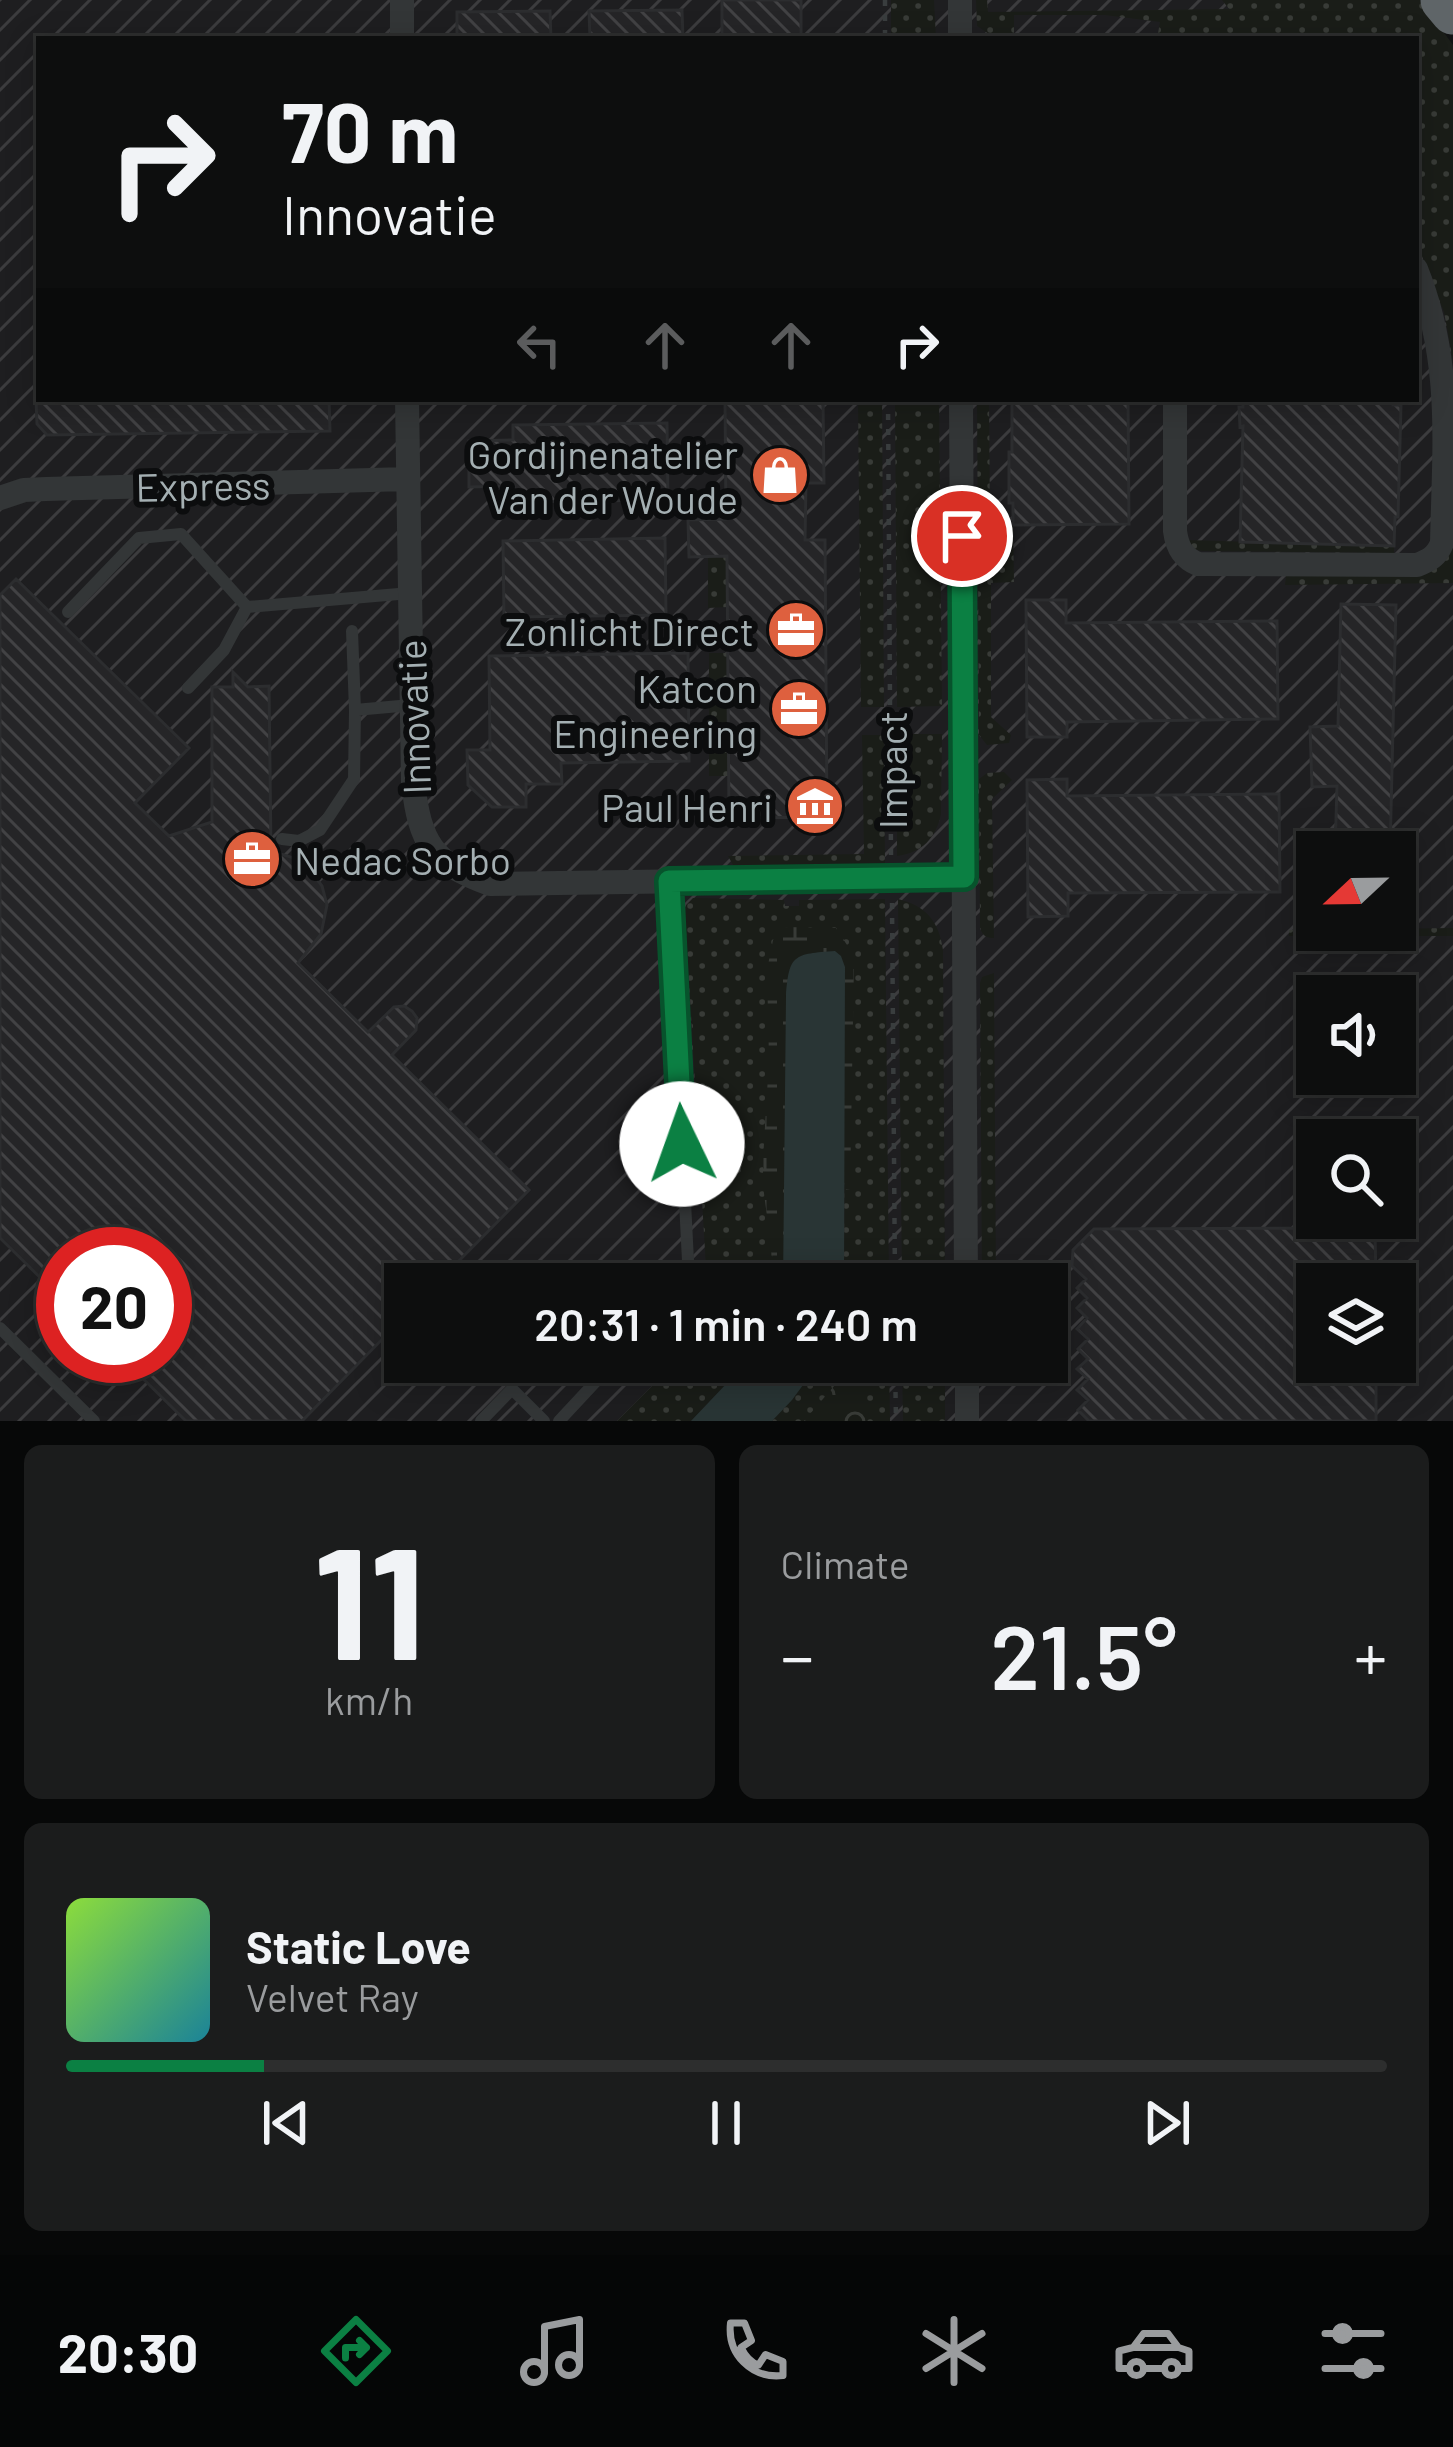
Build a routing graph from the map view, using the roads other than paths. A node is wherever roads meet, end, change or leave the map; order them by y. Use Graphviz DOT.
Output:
graph roads {
  1 [pos="402,0"];
  2 [pos="960,0"];
  3 [pos="1443,0"];
  4 [pos="1453,12"];
  5 [pos="402,36"];
  6 [pos="960,36"];
  7 [pos="1419,277"];
  8 [pos="406,402"];
  9 [pos="961,402"];
  10 [pos="1175,402"];
  11 [pos="407,479"];
  12 [pos="0,498"];
  13 [pos="410,593"];
  14 [pos="247,607"];
  15 [pos="68,612"];
  16 [pos="352,631"];
  17 [pos="188,688"];
  18 [pos="412,705"];
  19 [pos="355,710"];
  20 [pos="282,838"];
  21 [pos="964,877"];
  22 [pos="669,881"];
  23 [pos="688,1263"];
  24 [pos="966,1263"];
  25 [pos="0,1328"];
  26 [pos="595,1383"];
  27 [pos="967,1383"];
  28 [pos="94,1421"];
  29 [pos="481,1421"];
  30 [pos="544,1421"];
  31 [pos="560,1421"];
  32 [pos="967,1421"];
  1 -- 5 [label="street"];
  2 -- 6 [label="street"];
  3 -- 4 [label="highway"];
  7 -- 10 [label="street"];
  8 -- 11 [label="street, Innovatie"];
  9 -- 21 [label="street, Impact"];
  11 -- 12 [label="street, Express"];
  11 -- 13 [label="street, Innovatie"];
  13 -- 14 [label="lane"];
  13 -- 18 [label="street, Innovatie"];
  14 -- 15 [label="lane"];
  14 -- 17 [label="lane"];
  16 -- 19 [label="lane"];
  18 -- 19 [label="lane"];
  18 -- 22 [label="street, Innovatie"];
  19 -- 20 [label="lane"];
  21 -- 22 [label="street, Innovatie"];
  21 -- 24 [label="street, Impact"];
  22 -- 23 [label="lane"];
  25 -- 28 [label="lane"];
  26 -- 31 [label="lane"];
  27 -- 32 [label="street"];
  29 -- 30 [label="lane"];
}
